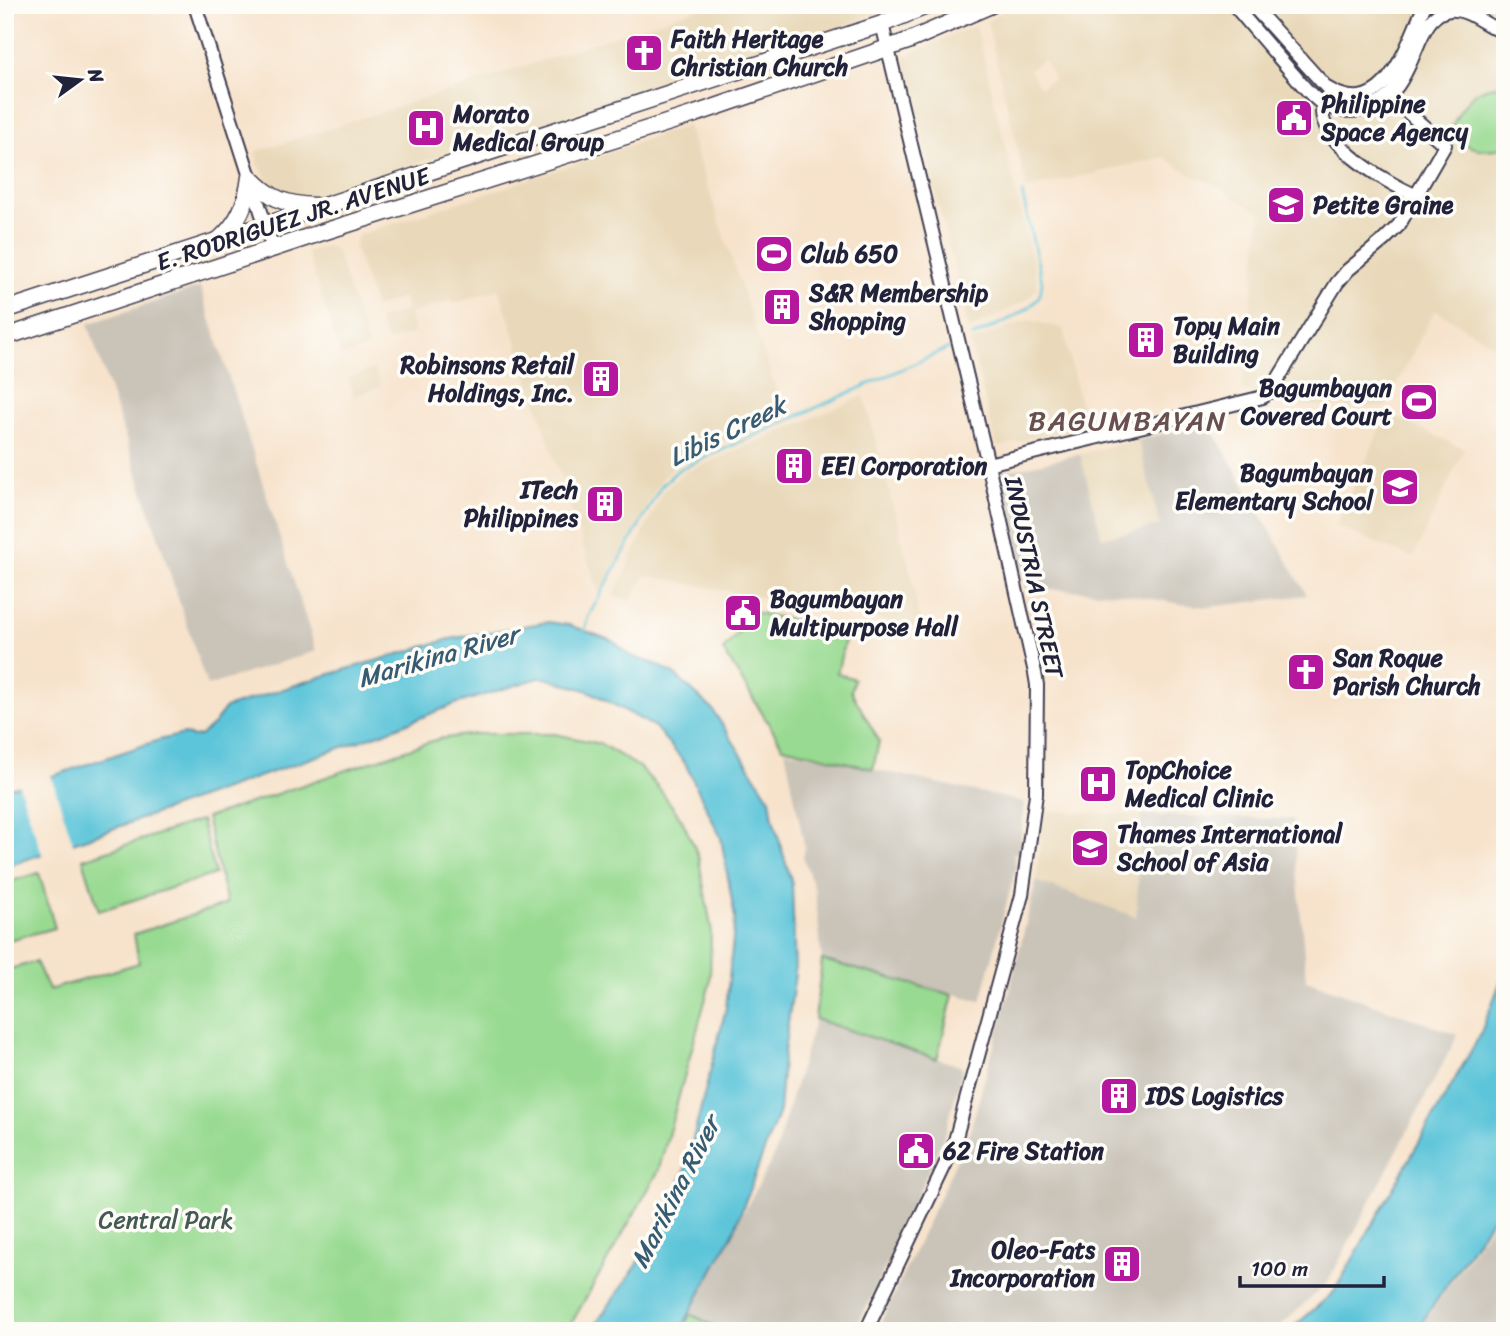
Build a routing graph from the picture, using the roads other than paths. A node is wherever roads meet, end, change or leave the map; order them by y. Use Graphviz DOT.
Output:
graph roads {
  1 [pos="195,5"];
  2 [pos="929,5"];
  3 [pos="1234,5"];
  4 [pos="1425,5"];
  5 [pos="1465,5"];
  6 [pos="1253,6"];
  7 [pos="984,8"];
  8 [pos="1437,11"];
  9 [pos="1243,16"];
  10 [pos="882,24"];
  11 [pos="1504,32"];
  12 [pos="888,48"];
  13 [pos="1337,94"];
  14 [pos="1389,96"];
  15 [pos="1322,104"];
  16 [pos="250,177"];
  17 [pos="1415,195"];
  18 [pos="324,207"];
  19 [pos="265,226"];
  20 [pos="216,242"];
  21 [pos="273,250"];
  22 [pos="5,310"];
  23 [pos="5,337"];
  24 [pos="988,464"];
  25 [pos="866,1331"];
  1 -- 16 [label="street"];
  2 -- 10 [label="main road, E. RODRIGUEZ JR. AVENUE"];
  3 -- 9 [label="street"];
  4 -- 13 [label="street"];
  5 -- 11 [label="street"];
  6 -- 9 [label="street"];
  6 -- 13 [label="street"];
  7 -- 12 [label="main road, E. RODRIGUEZ JR. AVENUE"];
  8 -- 11 [label="street"];
  8 -- 14 [label="street"];
  9 -- 15 [label="street"];
  10 -- 12 [label="street, INDUSTRIA STREET"];
  10 -- 18 [label="main road, E. RODRIGUEZ JR. AVENUE"];
  12 -- 21 [label="main road, E. RODRIGUEZ JR. AVENUE"];
  12 -- 24 [label="street, INDUSTRIA STREET"];
  13 -- 15 [label="street"];
  14 -- 15 [label="street"];
  14 -- 17 [label="street"];
  15 -- 17 [label="street"];
  16 -- 18 [label="main road"];
  16 -- 19 [label="street"];
  16 -- 20 [label="main road"];
  17 -- 24 [label="street"];
  18 -- 19 [label="main road, E. RODRIGUEZ JR. AVENUE"];
  19 -- 20 [label="main road, E. RODRIGUEZ JR. AVENUE"];
  19 -- 21 [label="street"];
  20 -- 22 [label="main road, E. RODRIGUEZ JR. AVENUE"];
  21 -- 23 [label="main road, E. RODRIGUEZ JR. AVENUE"];
  24 -- 25 [label="street, INDUSTRIA STREET"];
}
